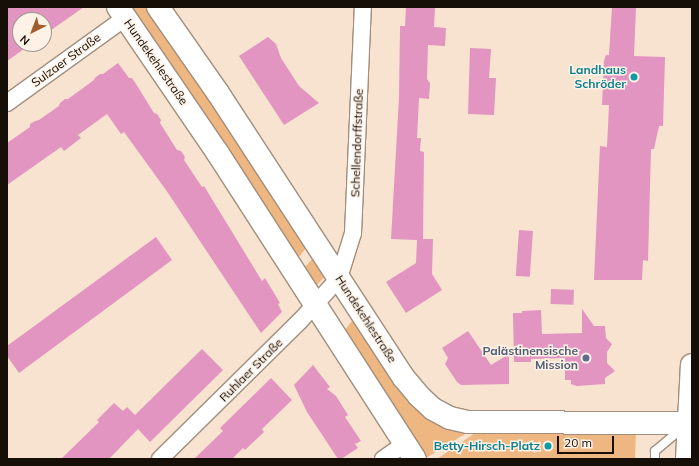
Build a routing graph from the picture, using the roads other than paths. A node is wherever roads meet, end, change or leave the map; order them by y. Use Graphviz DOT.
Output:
graph roads {
  1 [pos="158,7"];
  2 [pos="363,7"];
  3 [pos="122,12"];
  4 [pos="7,103"];
  5 [pos="339,278"];
  6 [pos="316,304"];
  7 [pos="692,366"];
  8 [pos="691,423"];
  9 [pos="411,451"];
  10 [pos="160,459"];
  11 [pos="383,459"];
  12 [pos="655,459"];
  13 [pos="688,459"];
  1 -- 5 [label="main road, Hundekehlestraße"];
  2 -- 5 [label="street, Schellendorffstraße"];
  3 -- 4 [label="street, Sulzaer Straße"];
  3 -- 6 [label="main road, Hundekehlestraße"];
  5 -- 6 [label="street, Ruhlaer Straße"];
  5 -- 8 [label="main road, Hundekehlestraße"];
  6 -- 9 [label="main road, Hundekehlestraße"];
  6 -- 10 [label="street, Ruhlaer Straße"];
  7 -- 8 [label="main road"];
  8 -- 12 [label="lane"];
  8 -- 13 [label="main road"];
  9 -- 11 [label="street"];
}
